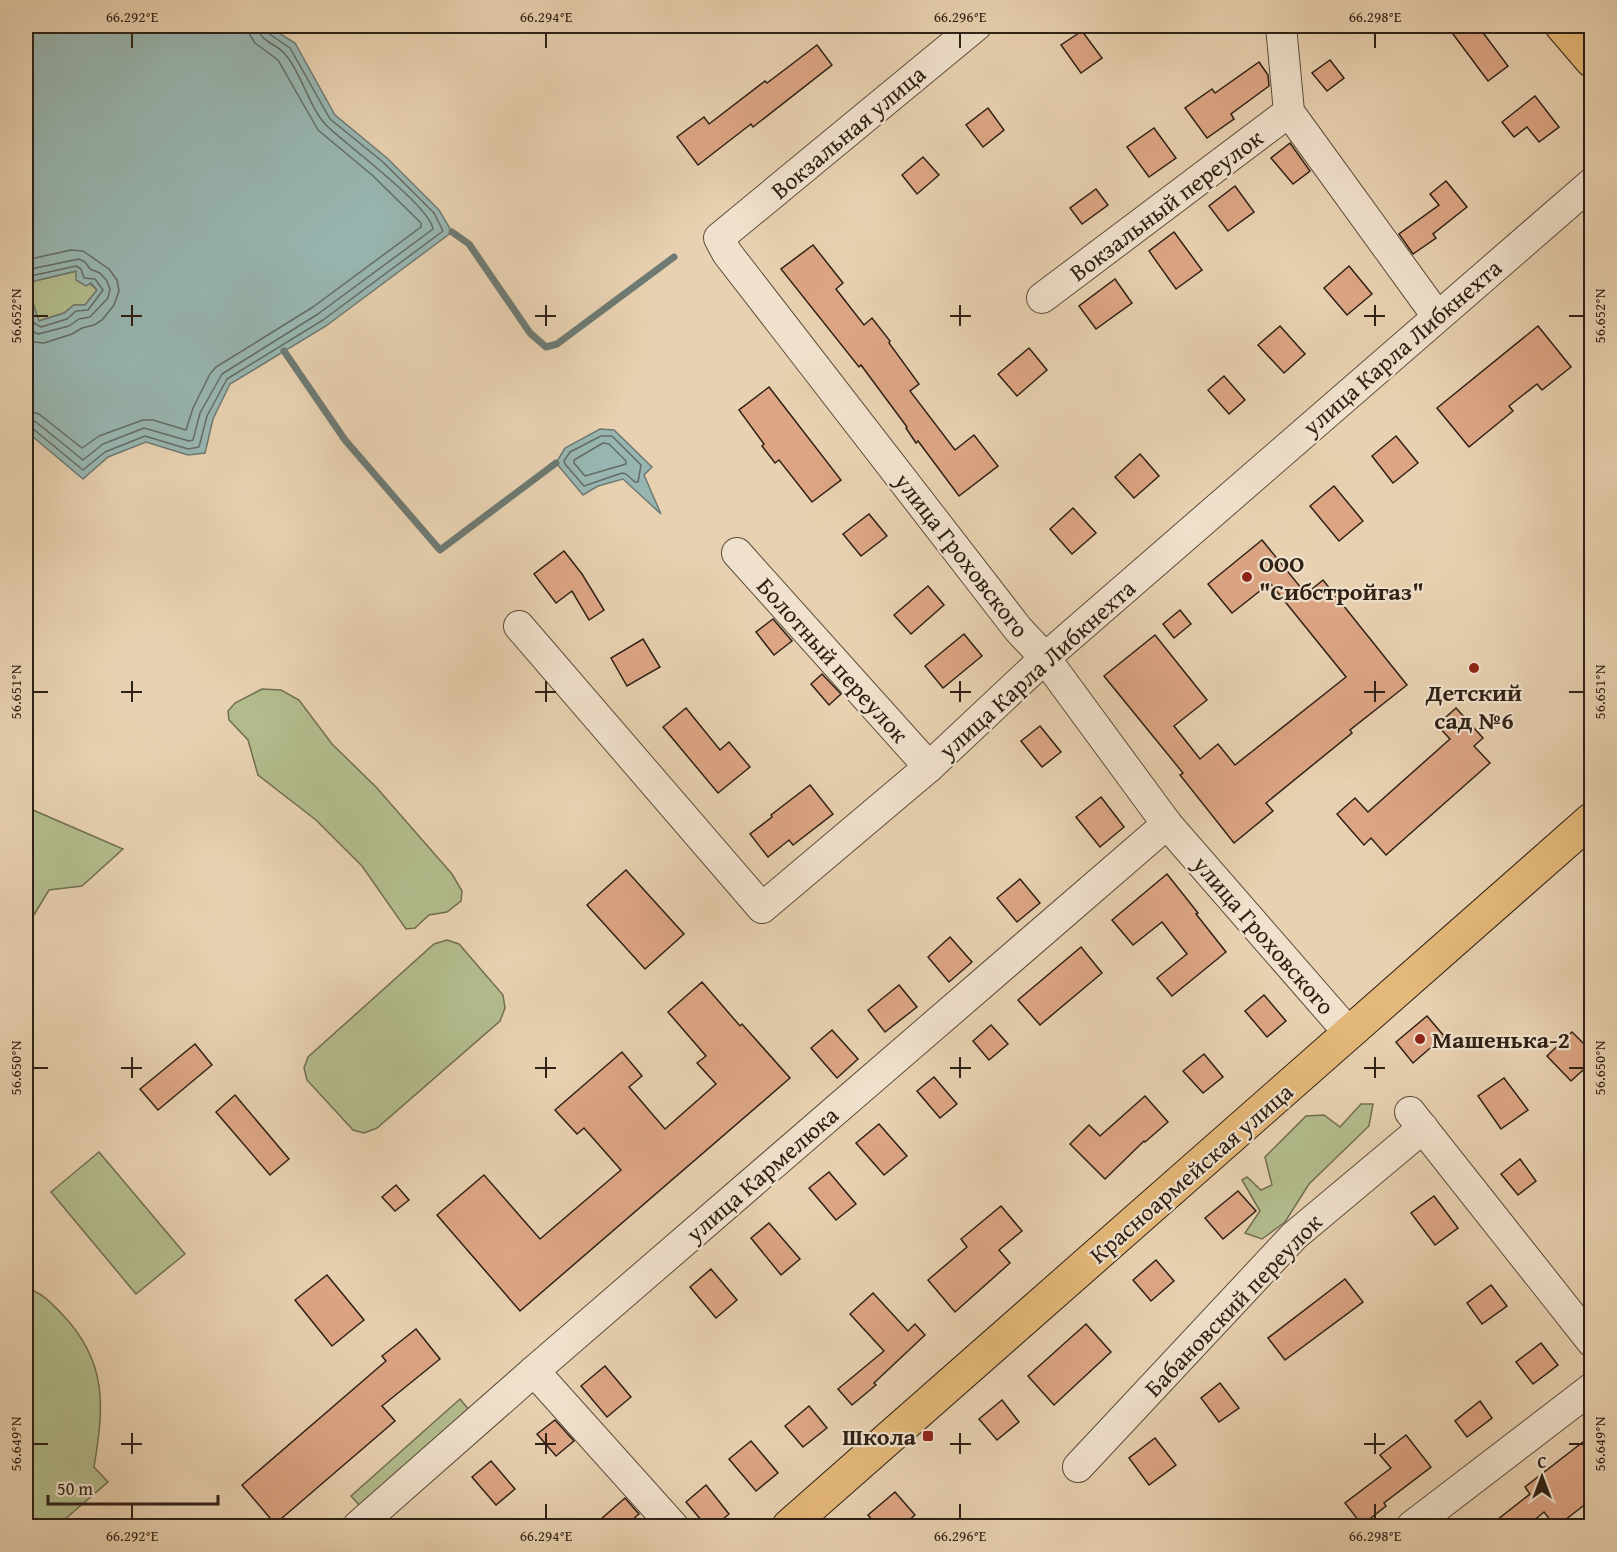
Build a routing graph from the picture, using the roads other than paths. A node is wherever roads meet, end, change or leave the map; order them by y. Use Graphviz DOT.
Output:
graph roads {
  1 [pos="976,26"];
  2 [pos="1281,26"];
  3 [pos="1562,26"];
  4 [pos="1592,61"];
  5 [pos="1289,112"];
  6 [pos="1592,183"];
  7 [pos="719,237"];
  8 [pos="1042,298"];
  9 [pos="1437,316"];
  10 [pos="737,553"];
  11 [pos="519,626"];
  12 [pos="1045,658"];
  13 [pos="929,767"];
  14 [pos="1592,819"];
  15 [pos="1167,824"];
  16 [pos="1349,1033"];
  17 [pos="1592,1342"];
  18 [pos="534,1371"];
  19 [pos="1592,1388"];
  20 [pos="1078,1467"];
  21 [pos="358,1527"];
  22 [pos="673,1527"];
  23 [pos="789,1527"];
  24 [pos="1412,1527"];
  1 -- 7 [label="street, Вокзальная улица"];
  2 -- 5 [label="street"];
  3 -- 4 [label="main road"];
  5 -- 8 [label="street, Вокзальный переулок"];
  5 -- 9 [label="street"];
  6 -- 9 [label="street, улица Карла Либкнехта"];
  7 -- 12 [label="street, улица Гроховского"];
  9 -- 12 [label="street, улица Карла Либкнехта"];
  10 -- 13 [label="street, Болотный переулок"];
  11 -- 13 [label="street, улица Карла Либкнехта"];
  12 -- 13 [label="street, улица Карла Либкнехта"];
  12 -- 15 [label="street, улица Гроховского"];
  14 -- 16 [label="main road, Красноармейская улица"];
  15 -- 16 [label="street, улица Гроховского"];
  15 -- 18 [label="street, улица Кармелюка"];
  16 -- 23 [label="main road, Красноармейская улица"];
  17 -- 20 [label="street, Бабановский переулок"];
  18 -- 21 [label="street, улица Кармелюка"];
  18 -- 22 [label="street"];
  19 -- 24 [label="street"];
}
